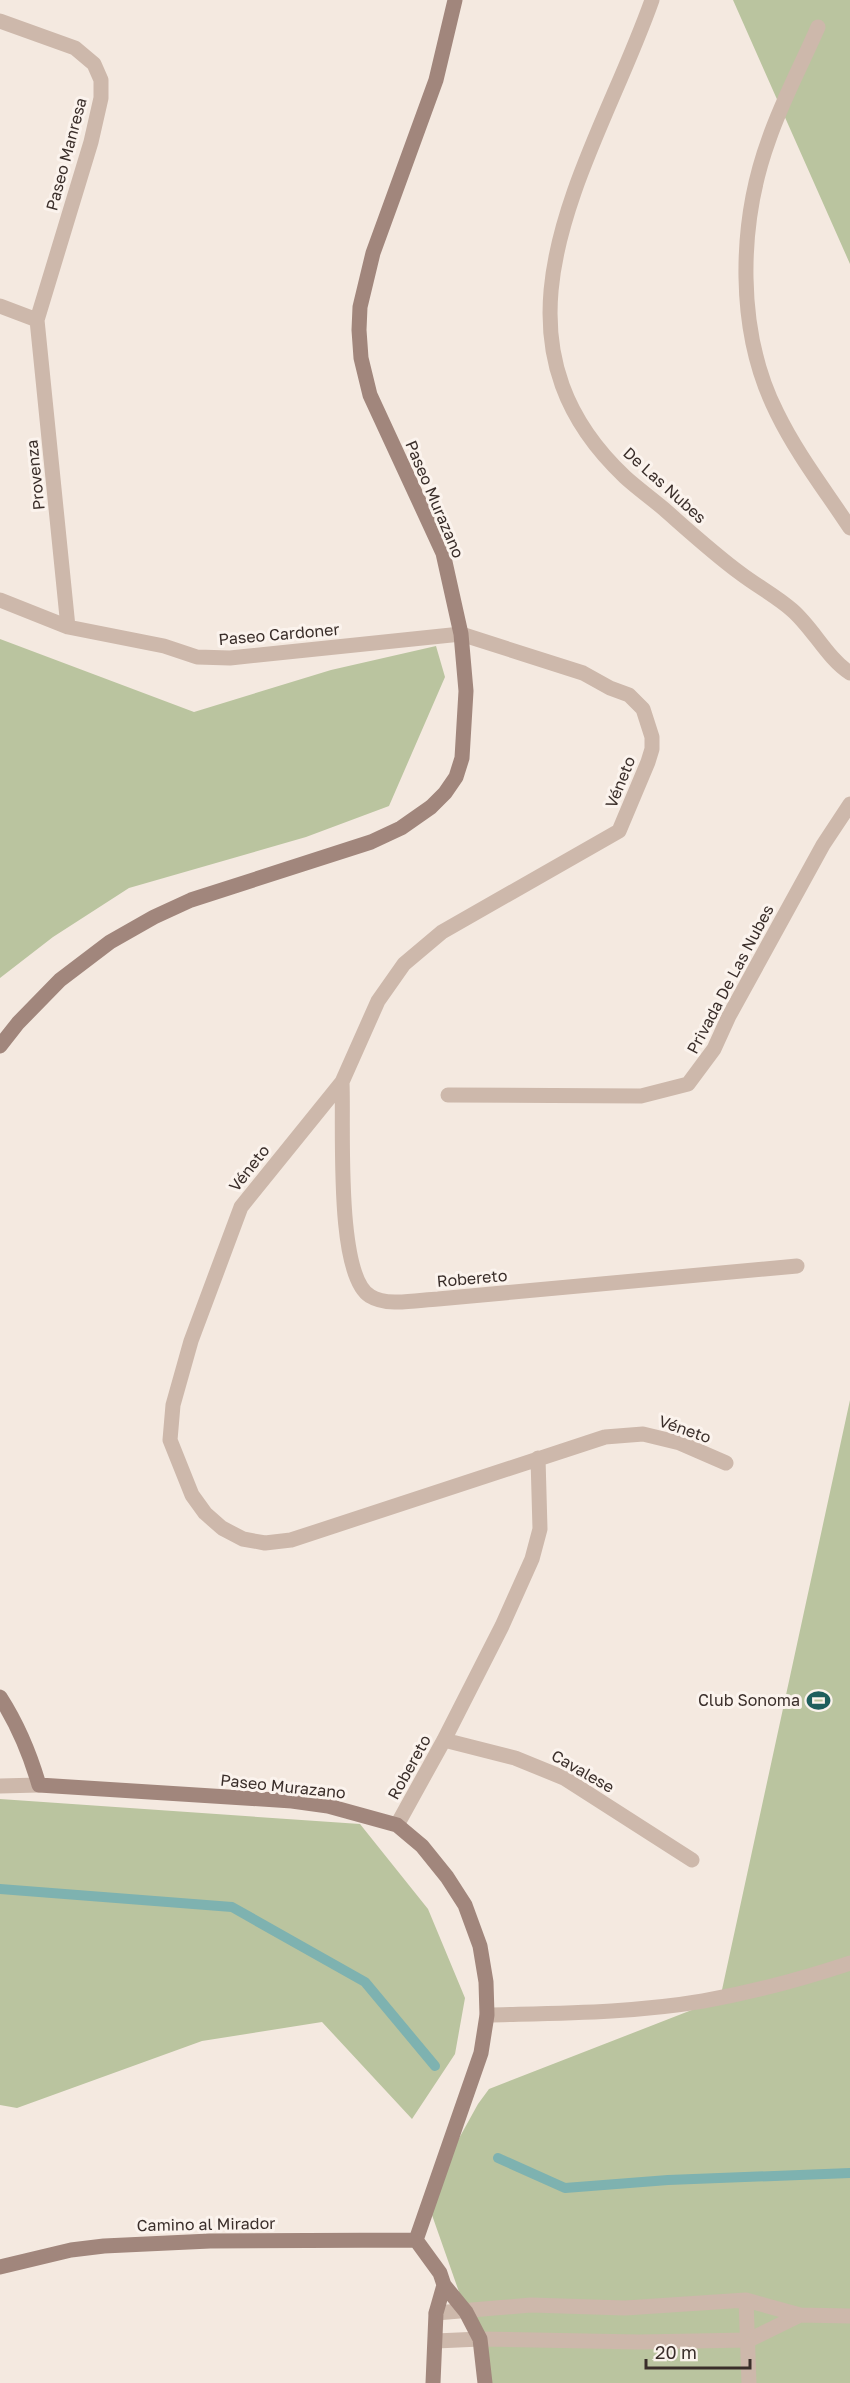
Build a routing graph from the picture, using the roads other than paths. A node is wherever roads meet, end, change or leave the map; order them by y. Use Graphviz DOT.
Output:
graph roads {
  1 [pos="455,0"];
  2 [pos="652,0"];
  3 [pos="0,21"];
  4 [pos="818,27"];
  5 [pos="0,306"];
  6 [pos="37,320"];
  7 [pos="850,528"];
  8 [pos="0,600"];
  9 [pos="68,627"];
  10 [pos="461,634"];
  11 [pos="850,673"];
  12 [pos="850,804"];
  13 [pos="0,1046"];
  14 [pos="342,1082"];
  15 [pos="448,1095"];
  16 [pos="797,1266"];
  17 [pos="538,1458"];
  18 [pos="726,1463"];
  19 [pos="0,1697"];
  20 [pos="444,1740"];
  21 [pos="39,1785"];
  22 [pos="0,1786"];
  23 [pos="397,1825"];
  24 [pos="692,1860"];
  25 [pos="850,1963"];
  26 [pos="488,2015"];
  27 [pos="416,2240"];
  28 [pos="0,2267"];
  29 [pos="444,2285"];
  30 [pos="746,2300"];
  31 [pos="466,2312"];
  32 [pos="436,2313"];
  33 [pos="800,2315"];
  34 [pos="850,2316"];
  35 [pos="480,2339"];
  36 [pos="748,2340"];
  37 [pos="436,2341"];
  38 [pos="433,2383"];
  39 [pos="485,2383"];
  40 [pos="749,2383"];
  1 -- 10 [label="street, Paseo Murazano"];
  2 -- 11 [label="street, De Las Nubes"];
  3 -- 6 [label="street, Paseo Manresa"];
  4 -- 7 [label="street"];
  5 -- 6 [label="street"];
  6 -- 9 [label="street, Provenza"];
  8 -- 9 [label="street, Paseo Cardoner"];
  9 -- 10 [label="street, Paseo Cardoner"];
  10 -- 13 [label="street, Paseo Murazano"];
  10 -- 14 [label="street, Véneto"];
  12 -- 15 [label="street, Privada De Las Nubes"];
  14 -- 16 [label="street, Robereto"];
  14 -- 17 [label="street, Véneto"];
  17 -- 18 [label="street, Véneto"];
  17 -- 20 [label="street, Robereto"];
  19 -- 21 [label="street"];
  20 -- 23 [label="street, Robereto"];
  20 -- 24 [label="street, Cavalese"];
  21 -- 22 [label="street"];
  21 -- 23 [label="street, Paseo Murazano"];
  23 -- 26 [label="street, Paseo Murazano"];
  25 -- 26 [label="street"];
  26 -- 27 [label="street, Paseo Murazano"];
  27 -- 28 [label="street, Camino al Mirador"];
  27 -- 29 [label="street"];
  29 -- 31 [label="street"];
  29 -- 32 [label="street"];
  30 -- 31 [label="street"];
  30 -- 33 [label="street"];
  30 -- 36 [label="street"];
  31 -- 32 [label="street"];
  31 -- 35 [label="street"];
  32 -- 37 [label="street"];
  33 -- 34 [label="street"];
  33 -- 36 [label="street"];
  35 -- 36 [label="street"];
  35 -- 37 [label="street"];
  35 -- 39 [label="street"];
  36 -- 40 [label="street"];
  37 -- 38 [label="street"];
}
